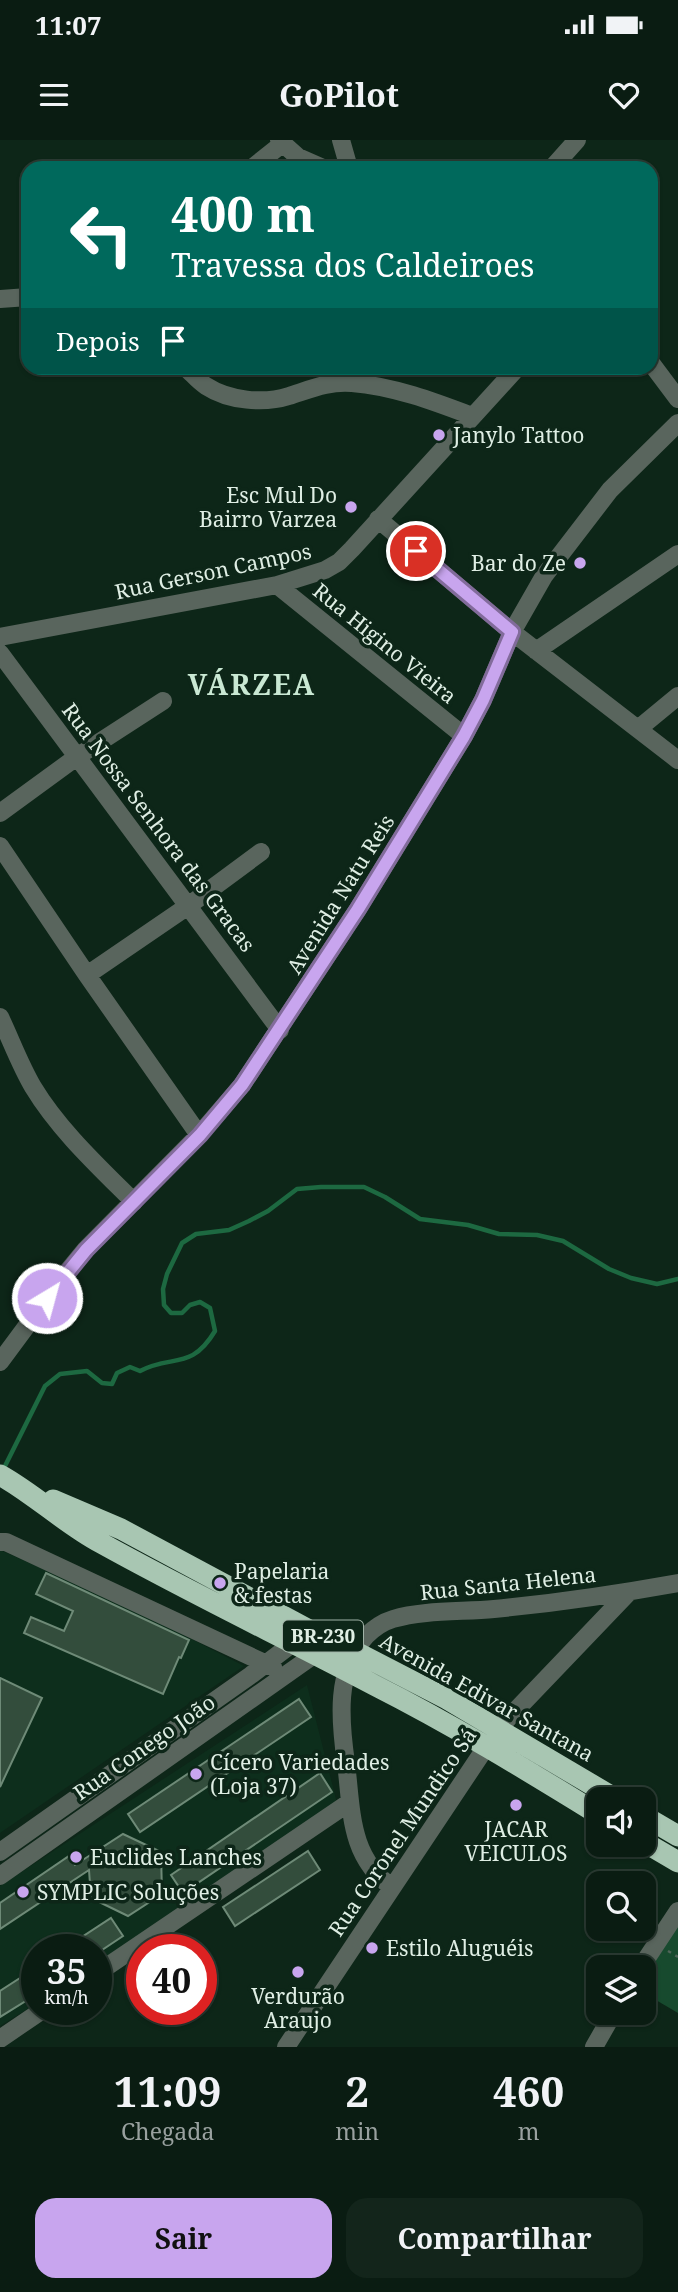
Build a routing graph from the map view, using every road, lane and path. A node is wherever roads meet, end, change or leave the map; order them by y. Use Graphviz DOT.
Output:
graph roads {
  1 [pos="341,140"];
  2 [pos="577,140"];
  3 [pos="281,142"];
  4 [pos="260,161"];
  5 [pos="306,161"];
  6 [pos="347,161"];
  7 [pos="558,161"];
  8 [pos="21,298"];
  9 [pos="0,299"];
  10 [pos="658,372"];
  11 [pos="193,375"];
  12 [pos="510,375"];
  13 [pos="678,399"];
  14 [pos="472,416"];
  15 [pos="678,423"];
  16 [pos="377,519"];
  17 [pos="678,554"];
  18 [pos="277,585"];
  19 [pos="512,632"];
  20 [pos="0,637"];
  21 [pos="536,651"];
  22 [pos="0,653"];
  23 [pos="678,695"];
  24 [pos="163,701"];
  25 [pos="638,729"];
  26 [pos="464,736"];
  27 [pos="78,756"];
  28 [pos="678,760"];
  29 [pos="0,813"];
  30 [pos="0,846"];
  31 [pos="261,852"];
  32 [pos="188,906"];
  33 [pos="87,975"];
  34 [pos="0,1017"];
  35 [pos="280,1030"];
  36 [pos="200,1135"];
  37 [pos="134,1202"];
  38 [pos="0,1362"];
  39 [pos="13,1483"];
  40 [pos="0,1542"];
  41 [pos="678,1583"];
  42 [pos="629,1592"];
  43 [pos="309,1630"];
  44 [pos="292,1644"];
  45 [pos="314,1655"];
  46 [pos="351,1661"];
  47 [pos="266,1664"];
  48 [pos="287,1675"];
  49 [pos="492,1737"];
  50 [pos="592,1787"];
  51 [pos="75,1799"];
  52 [pos="351,1801"];
  53 [pos="586,1805"];
  54 [pos="87,1815"];
  55 [pos="656,1823"];
  56 [pos="678,1836"];
  57 [pos="656,1849"];
  58 [pos="0,1852"];
  59 [pos="678,1863"];
  60 [pos="0,1876"];
  61 [pos="392,1887"];
  62 [pos="678,1911"];
  63 [pos="649,1955"];
  64 [pos="112,1963"];
  65 [pos="21,2025"];
  66 [pos="607,2025"];
  67 [pos="0,2039"];
  68 [pos="286,2047"];
  69 [pos="594,2047"];
  1 -- 6 [label="street"];
  2 -- 7 [label="street"];
  3 -- 4 [label="street"];
  3 -- 5 [label="street"];
  8 -- 9 [label="street"];
  10 -- 13 [label="street"];
  11 -- 14 [label="street"];
  12 -- 14 [label="street, Rua Gerson Campos"];
  14 -- 16 [label="street, Rua Gerson Campos"];
  15 -- 19 [label="street, Avenida Natu Reis"];
  16 -- 18 [label="street, Rua Gerson Campos"];
  16 -- 19 [label="street"];
  17 -- 21 [label="street"];
  18 -- 20 [label="street, Rua Gerson Campos"];
  18 -- 26 [label="street, Rua Higino Vieira"];
  19 -- 21 [label="street"];
  19 -- 26 [label="street, Avenida Natu Reis"];
  21 -- 25 [label="street"];
  22 -- 27 [label="street, Rua Nossa Senhora das Gracas"];
  23 -- 25 [label="street"];
  24 -- 27 [label="street"];
  25 -- 28 [label="street"];
  26 -- 35 [label="street, Avenida Natu Reis"];
  27 -- 29 [label="street"];
  27 -- 32 [label="street, Rua Nossa Senhora das Gracas"];
  30 -- 33 [label="street"];
  31 -- 32 [label="street"];
  32 -- 33 [label="street"];
  32 -- 35 [label="street, Rua Nossa Senhora das Gracas"];
  33 -- 36 [label="street"];
  34 -- 37 [label="street"];
  35 -- 36 [label="street, Avenida Natu Reis"];
  36 -- 37 [label="street, Avenida Natu Reis"];
  37 -- 38 [label="street, Avenida Natu Reis"];
  39 -- 43 [label="highway, Avenida Edivar Santana / BR-230"];
  39 -- 44 [label="highway, Avenida Edivar Santana / BR-230"];
  40 -- 47 [label="street"];
  41 -- 42 [label="street, Rua Santa Helena"];
  42 -- 46 [label="street, Rua Santa Helena"];
  42 -- 49 [label="street, Rua Coronel Mundico Sá"];
  43 -- 44 [label="street"];
  43 -- 46 [label="highway, Avenida Edivar Santana / BR-230"];
  44 -- 45 [label="highway, Avenida Edivar Santana / BR-230"];
  44 -- 47 [label="street, Rua Conego João"];
  45 -- 46 [label="highway, Avenida Edivar Santana / BR-230"];
  45 -- 48 [label="street, Rua Conego João"];
  46 -- 49 [label="highway, Avenida Edivar Santana / BR-230"];
  46 -- 52 [label="street"];
  47 -- 48 [label="street"];
  47 -- 51 [label="street, Rua Conego João"];
  48 -- 54 [label="street, Rua Conego João"];
  49 -- 50 [label="highway, Avenida Edivar Santana / BR-230"];
  49 -- 53 [label="highway, Avenida Edivar Santana / BR-230"];
  49 -- 61 [label="street, Rua Coronel Mundico Sá"];
  51 -- 54 [label="street"];
  51 -- 58 [label="street, Rua Conego João"];
  52 -- 61 [label="street"];
  52 -- 64 [label="street"];
  54 -- 60 [label="street, Rua Conego João"];
  55 -- 56 [label="highway"];
  57 -- 59 [label="highway"];
  61 -- 68 [label="street, Rua Coronel Mundico Sá"];
  62 -- 63 [label="street"];
  65 -- 67 [label="street"];
  66 -- 69 [label="street"];
}
